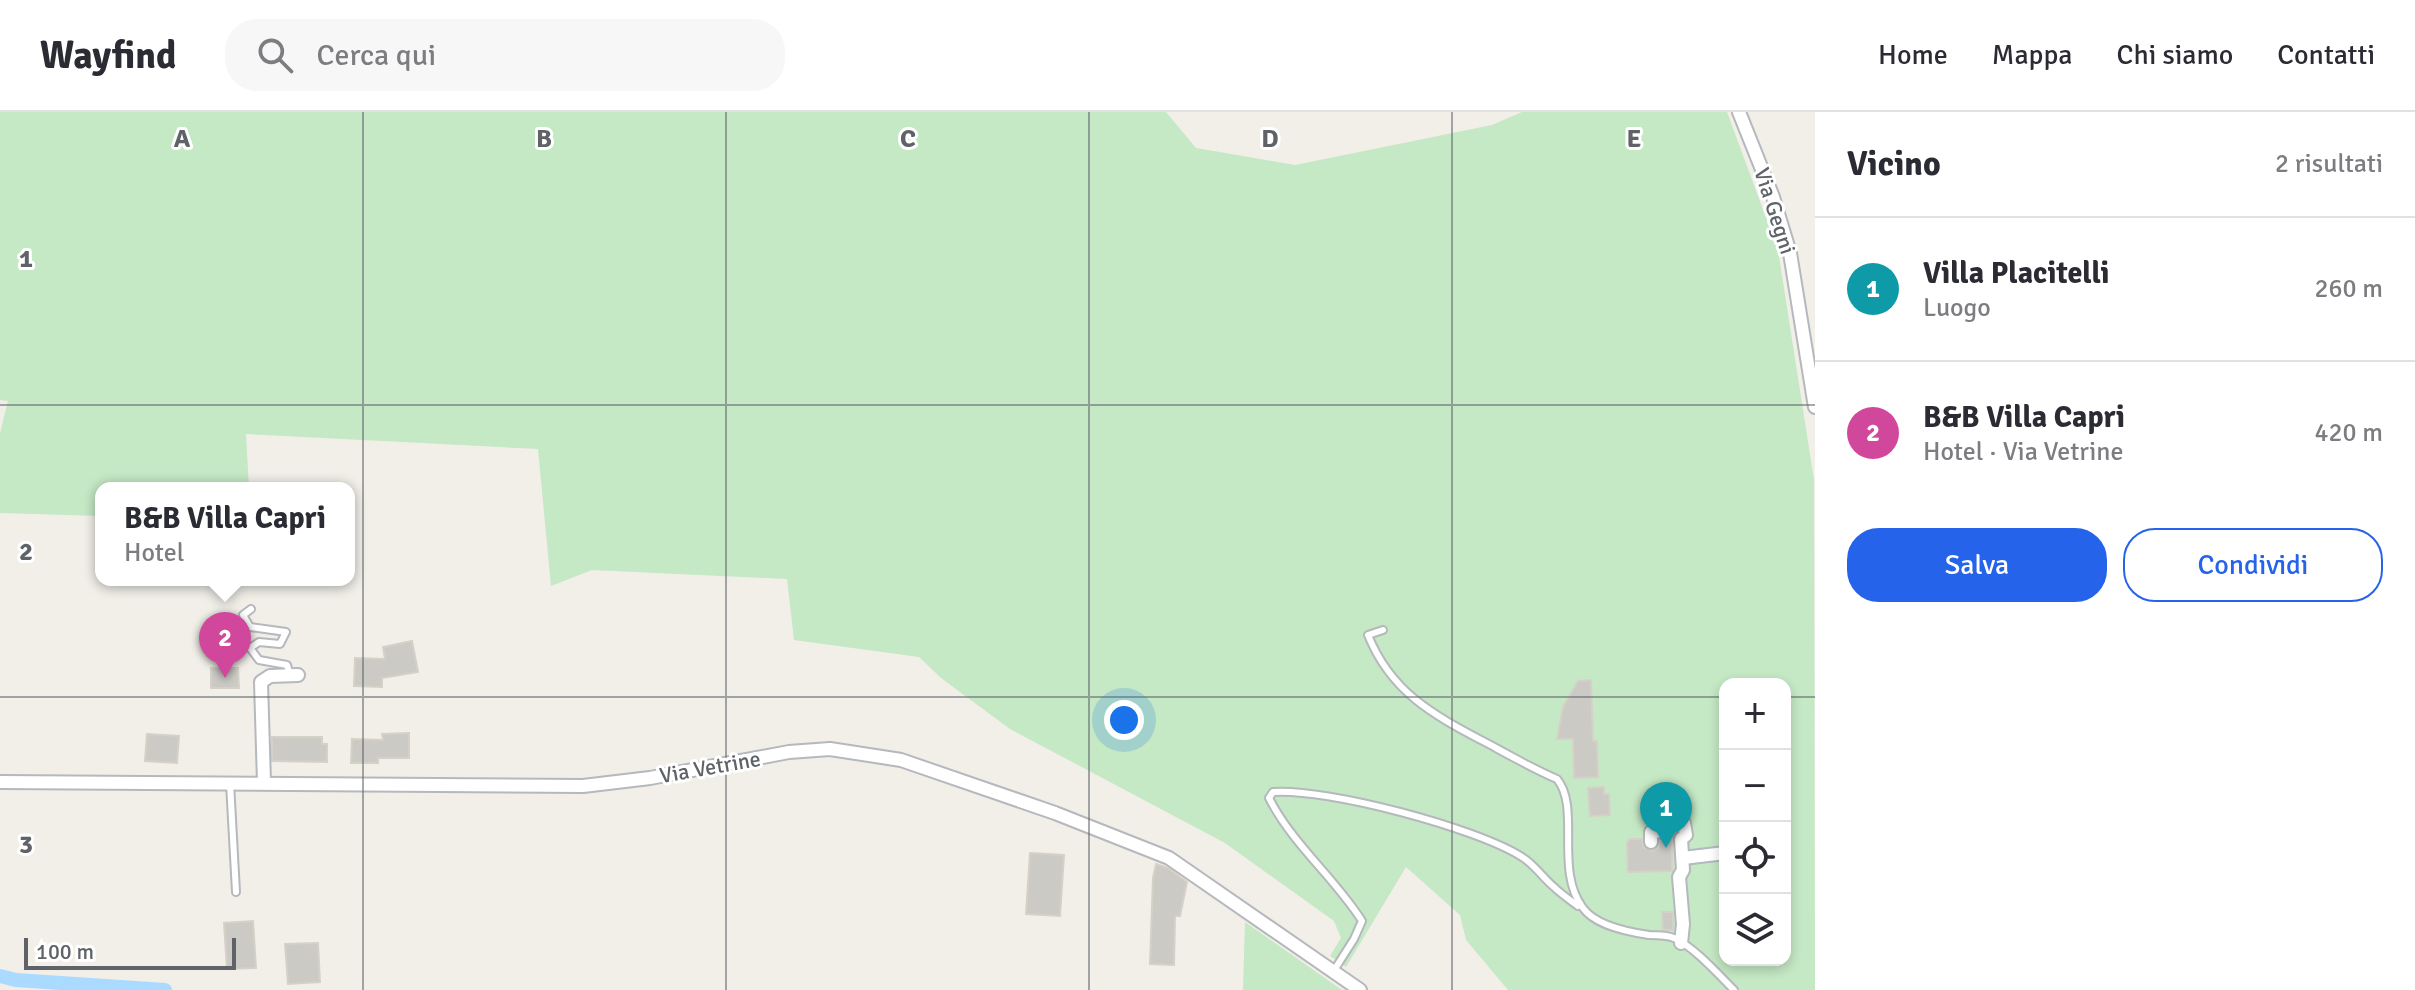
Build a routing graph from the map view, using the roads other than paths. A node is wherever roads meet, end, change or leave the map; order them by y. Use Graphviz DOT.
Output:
graph roads {
  1 [pos="1739,112"];
  2 [pos="1815,407"];
  3 [pos="251,609"];
  4 [pos="1383,630"];
  5 [pos="294,675"];
  6 [pos="0,782"];
  7 [pos="230,783"];
  8 [pos="264,783"];
  9 [pos="1651,842"];
  10 [pos="1719,854"];
  11 [pos="1683,858"];
  12 [pos="236,892"];
  13 [pos="1584,910"];
  14 [pos="1681,943"];
  15 [pos="1333,972"];
  16 [pos="1360,990"];
  17 [pos="1734,990"];
  1 -- 2 [label="street, Via Gegni"];
  3 -- 5 [label="lane"];
  4 -- 13 [label="lane"];
  5 -- 8 [label="street"];
  6 -- 7 [label="street, Via Vetrine"];
  7 -- 8 [label="street, Via Vetrine"];
  7 -- 12 [label="lane"];
  8 -- 15 [label="street, Via Vetrine"];
  9 -- 11 [label="street"];
  10 -- 11 [label="street"];
  11 -- 14 [label="street"];
  13 -- 14 [label="lane"];
  13 -- 15 [label="lane"];
  14 -- 17 [label="lane"];
  15 -- 16 [label="street, Via Vetrine"];
}
